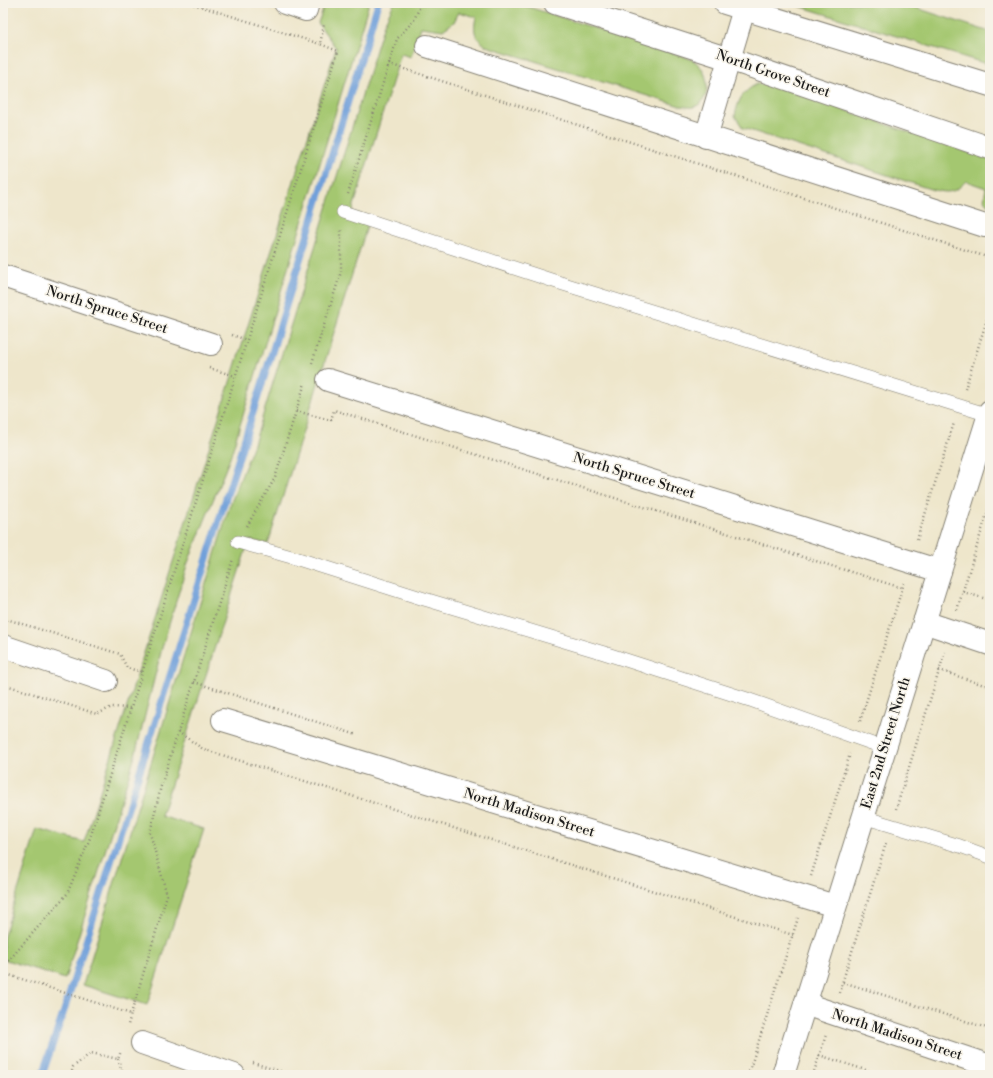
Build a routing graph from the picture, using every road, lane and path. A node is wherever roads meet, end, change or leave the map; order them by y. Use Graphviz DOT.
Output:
graph roads {
  1 [pos="190,3"];
  2 [pos="285,3"];
  3 [pos="308,3"];
  4 [pos="418,3"];
  5 [pos="555,3"];
  6 [pos="734,6"];
  7 [pos="326,20"];
  8 [pos="320,44"];
  9 [pos="427,46"];
  10 [pos="729,59"];
  11 [pos="389,64"];
  12 [pos="990,85"];
  13 [pos="706,136"];
  14 [pos="990,148"];
  15 [pos="343,212"];
  16 [pos="985,226"];
  17 [pos="990,258"];
  18 [pos="3,276"];
  19 [pos="990,310"];
  20 [pos="211,344"];
  21 [pos="311,366"];
  22 [pos="306,380"];
  23 [pos="328,380"];
  24 [pos="959,406"];
  25 [pos="296,411"];
  26 [pos="988,423"];
  27 [pos="990,504"];
  28 [pos="238,542"];
  29 [pos="910,562"];
  30 [pos="940,572"];
  31 [pos="902,588"];
  32 [pos="963,592"];
  33 [pos="990,600"];
  34 [pos="3,618"];
  35 [pos="924,622"];
  36 [pos="951,631"];
  37 [pos="990,644"];
  38 [pos="3,646"];
  39 [pos="939,670"];
  40 [pos="142,672"];
  41 [pos="106,681"];
  42 [pos="3,684"];
  43 [pos="990,687"];
  44 [pos="131,708"];
  45 [pos="223,720"];
  46 [pos="178,732"];
  47 [pos="855,737"];
  48 [pos="885,748"];
  49 [pos="863,816"];
  50 [pos="892,825"];
  51 [pos="990,857"];
  52 [pos="804,897"];
  53 [pos="835,906"];
  54 [pos="792,935"];
  55 [pos="3,967"];
  56 [pos="3,974"];
  57 [pos="843,982"];
  58 [pos="805,1004"];
  59 [pos="131,1014"];
  60 [pos="832,1014"];
  61 [pos="990,1029"];
  62 [pos="130,1039"];
  63 [pos="819,1055"];
  64 [pos="118,1059"];
  65 [pos="990,1066"];
  66 [pos="70,1075"];
  67 [pos="123,1075"];
  68 [pos="234,1075"];
  69 [pos="748,1075"];
  70 [pos="783,1075"];
  71 [pos="813,1075"];
  72 [pos="881,1075"];
  1 -- 8 [label="path"];
  2 -- 3 [label="street"];
  4 -- 11 [label="path"];
  5 -- 10 [label="street, North Grove Street"];
  6 -- 10 [label="street"];
  6 -- 12 [label="street"];
  7 -- 8 [label="path"];
  8 -- 40 [label="path"];
  9 -- 13 [label="street"];
  10 -- 13 [label="street"];
  10 -- 14 [label="street, North Grove Street"];
  11 -- 15 [label="path"];
  11 -- 17 [label="path"];
  13 -- 16 [label="street"];
  15 -- 21 [label="path"];
  15 -- 24 [label="lane"];
  18 -- 20 [label="street, North Spruce Street"];
  19 -- 24 [label="path"];
  22 -- 25 [label="path"];
  23 -- 29 [label="street, North Spruce Street"];
  24 -- 26 [label="lane"];
  24 -- 29 [label="path"];
  25 -- 28 [label="path"];
  25 -- 31 [label="path"];
  26 -- 30 [label="street, East 2nd Street North"];
  27 -- 32 [label="path"];
  28 -- 46 [label="path"];
  28 -- 47 [label="lane"];
  29 -- 30 [label="street, North Spruce Street"];
  29 -- 31 [label="path"];
  30 -- 35 [label="street, East 2nd Street North"];
  31 -- 47 [label="path"];
  32 -- 33 [label="path"];
  32 -- 36 [label="path"];
  34 -- 40 [label="path"];
  35 -- 36 [label="street"];
  35 -- 48 [label="street, East 2nd Street North"];
  36 -- 37 [label="street"];
  36 -- 39 [label="path"];
  38 -- 41 [label="street"];
  39 -- 43 [label="path"];
  39 -- 50 [label="path"];
  40 -- 44 [label="path"];
  42 -- 44 [label="path"];
  44 -- 55 [label="path"];
  45 -- 52 [label="street, North Madison Street"];
  46 -- 54 [label="path"];
  46 -- 59 [label="path"];
  47 -- 48 [label="lane"];
  47 -- 52 [label="path"];
  48 -- 49 [label="street, East 2nd Street North"];
  49 -- 50 [label="lane"];
  49 -- 53 [label="street, East 2nd Street North"];
  50 -- 51 [label="lane"];
  50 -- 57 [label="path"];
  52 -- 53 [label="street, North Madison Street"];
  52 -- 54 [label="path"];
  53 -- 58 [label="street, East 2nd Street North"];
  54 -- 69 [label="path"];
  56 -- 59 [label="path"];
  57 -- 60 [label="path"];
  57 -- 61 [label="path"];
  58 -- 60 [label="street, North Madison Street"];
  58 -- 70 [label="street, East 2nd Street North"];
  59 -- 62 [label="path"];
  60 -- 63 [label="path"];
  60 -- 65 [label="street, North Madison Street"];
  62 -- 64 [label="path"];
  62 -- 68 [label="street"];
  63 -- 71 [label="path"];
  63 -- 72 [label="path"];
  64 -- 66 [label="path"];
  64 -- 67 [label="path"];
}
